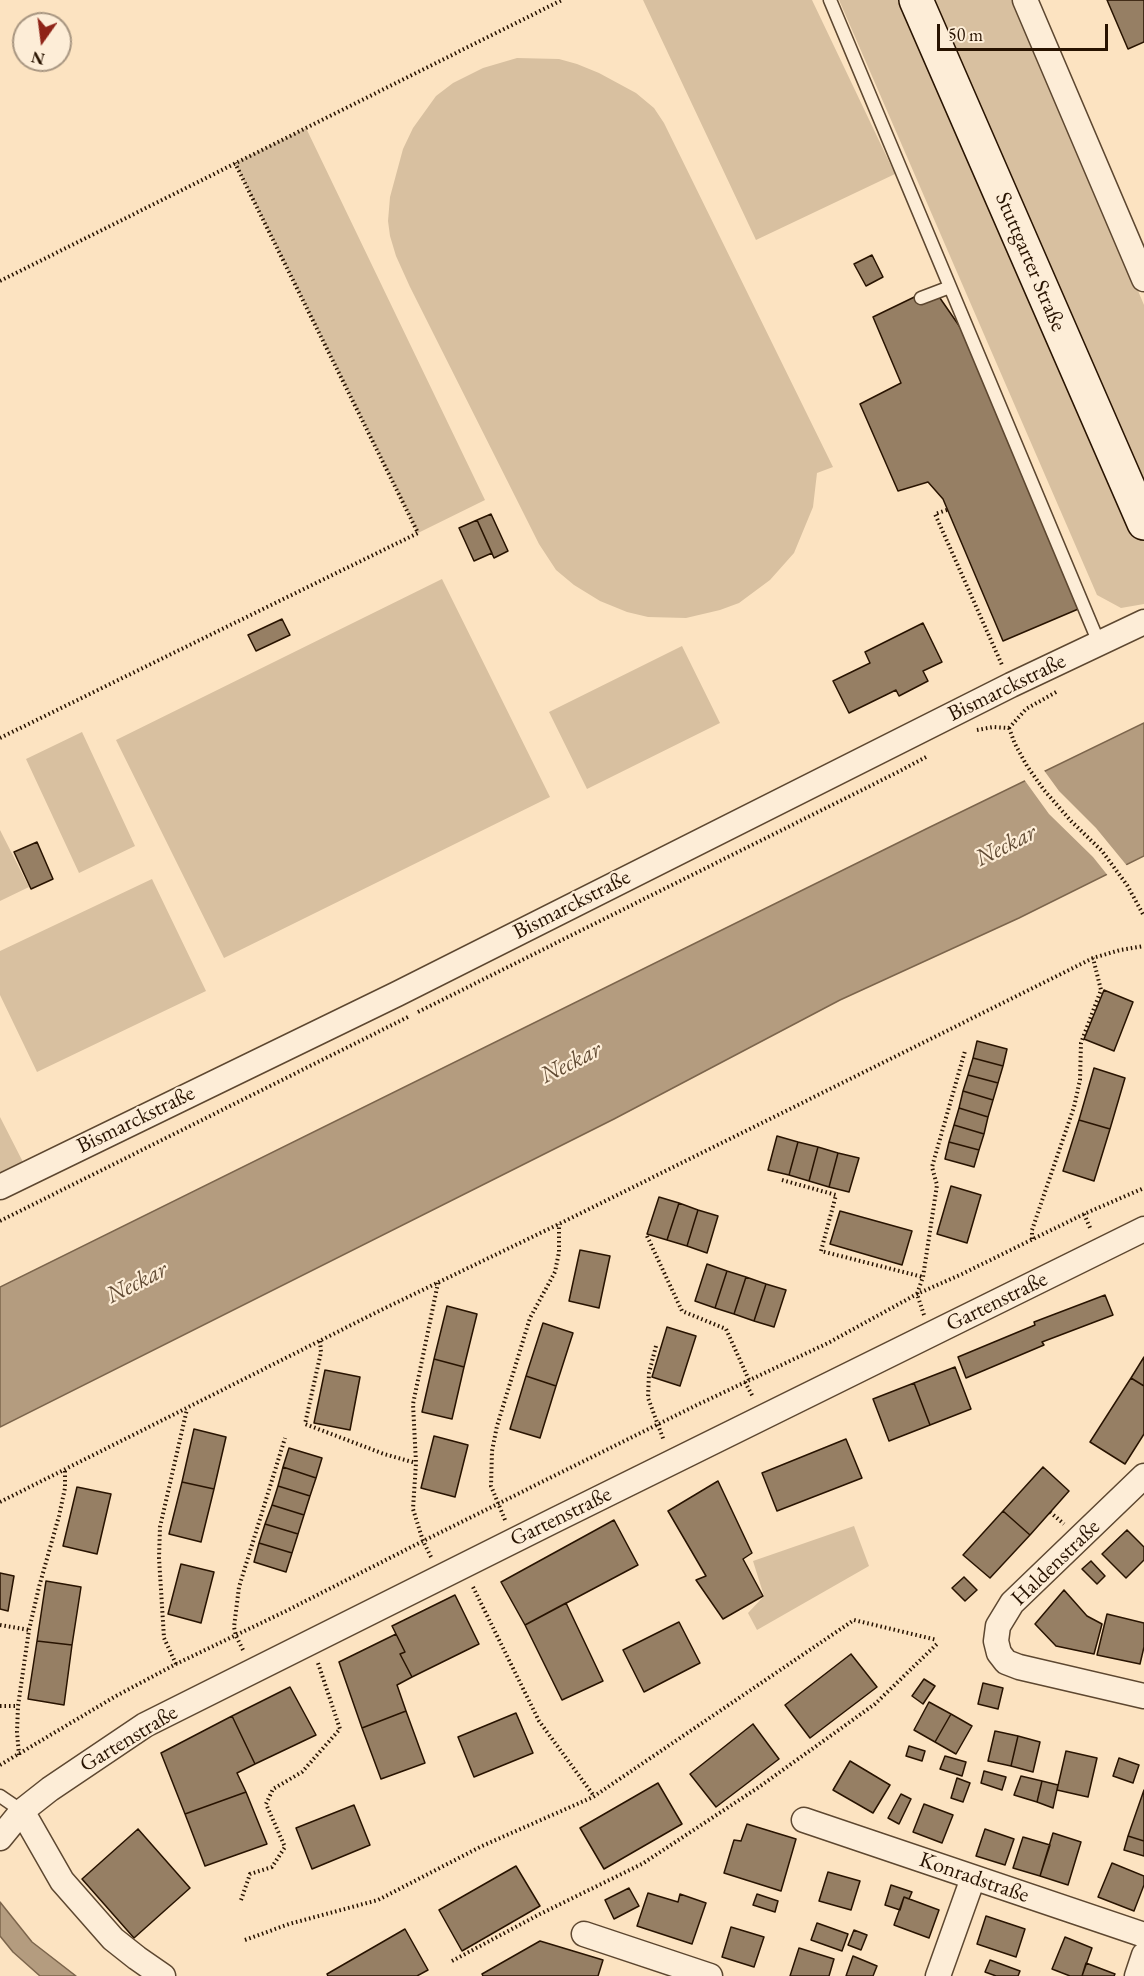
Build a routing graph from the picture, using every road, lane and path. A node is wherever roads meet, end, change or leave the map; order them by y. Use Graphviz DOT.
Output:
graph roads {
  1 [pos="562,0"];
  2 [pos="830,0"];
  3 [pos="916,0"];
  4 [pos="1025,0"];
  5 [pos="235,163"];
  6 [pos="1144,279"];
  7 [pos="0,281"];
  8 [pos="950,287"];
  9 [pos="921,298"];
  10 [pos="947,510"];
  11 [pos="1144,523"];
  12 [pos="1144,622"];
  13 [pos="1099,643"];
  14 [pos="1011,685"];
  15 [pos="971,732"];
  16 [pos="0,738"];
  17 [pos="935,751"];
  18 [pos="1144,916"];
  19 [pos="1144,946"];
  20 [pos="1094,958"];
  21 [pos="965,1051"];
  22 [pos="782,1180"];
  23 [pos="0,1187"];
  24 [pos="1144,1188"];
  25 [pos="0,1221"];
  26 [pos="559,1224"];
  27 [pos="1144,1229"];
  28 [pos="646,1236"];
  29 [pos="1032,1239"];
  30 [pos="923,1277"];
  31 [pos="438,1282"];
  32 [pos="917,1294"];
  33 [pos="320,1341"];
  34 [pos="656,1346"];
  35 [pos="749,1380"];
  36 [pos="187,1408"];
  37 [pos="657,1425"];
  38 [pos="285,1438"];
  39 [pos="416,1463"];
  40 [pos="65,1469"];
  41 [pos="1144,1476"];
  42 [pos="0,1502"];
  43 [pos="498,1505"];
  44 [pos="423,1541"];
  45 [pos="470,1580"];
  46 [pos="0,1625"];
  47 [pos="29,1630"];
  48 [pos="236,1636"];
  49 [pos="316,1659"];
  50 [pos="176,1664"];
  51 [pos="1144,1696"];
  52 [pos="0,1706"];
  53 [pos="18,1706"];
  54 [pos="19,1755"];
  55 [pos="0,1765"];
  56 [pos="0,1796"];
  57 [pos="594,1796"];
  58 [pos="22,1811"];
  59 [pos="804,1820"];
  60 [pos="0,1838"];
  61 [pos="973,1878"];
  62 [pos="241,1900"];
  63 [pos="584,1935"];
  64 [pos="1144,1935"];
  65 [pos="245,1940"];
  66 [pos="1144,1955"];
  67 [pos="452,1961"];
  68 [pos="163,1976"];
  69 [pos="710,1976"];
  70 [pos="938,1976"];
  71 [pos="1137,1976"];
  1 -- 5 [label="path"];
  2 -- 8 [label="lane"];
  3 -- 11 [label="main road, Stuttgarter Straße"];
  4 -- 6 [label="street"];
  5 -- 7 [label="path"];
  5 -- 16 [label="path"];
  8 -- 9 [label="lane"];
  8 -- 13 [label="lane"];
  10 -- 14 [label="path"];
  12 -- 13 [label="street, Bismarckstraße"];
  13 -- 14 [label="street, Bismarckstraße"];
  14 -- 23 [label="street, Bismarckstraße"];
  15 -- 18 [label="path"];
  17 -- 25 [label="path"];
  19 -- 20 [label="path"];
  20 -- 26 [label="path"];
  20 -- 29 [label="path"];
  21 -- 30 [label="path"];
  22 -- 30 [label="path"];
  24 -- 29 [label="path"];
  26 -- 31 [label="path"];
  26 -- 43 [label="path"];
  27 -- 58 [label="street, Gartenstraße"];
  28 -- 35 [label="path"];
  29 -- 32 [label="path"];
  30 -- 32 [label="path"];
  31 -- 33 [label="path"];
  31 -- 39 [label="path"];
  32 -- 35 [label="path"];
  33 -- 36 [label="path"];
  33 -- 39 [label="path"];
  34 -- 37 [label="path"];
  35 -- 37 [label="path"];
  36 -- 40 [label="path"];
  36 -- 50 [label="path"];
  37 -- 43 [label="path"];
  38 -- 48 [label="path"];
  39 -- 44 [label="path"];
  40 -- 42 [label="path"];
  40 -- 47 [label="path"];
  41 -- 51 [label="street, Haldenstraße"];
  43 -- 44 [label="path"];
  44 -- 48 [label="path"];
  45 -- 57 [label="path"];
  46 -- 47 [label="path"];
  47 -- 53 [label="path"];
  48 -- 50 [label="path"];
  49 -- 62 [label="path"];
  50 -- 54 [label="path"];
  52 -- 53 [label="path"];
  53 -- 54 [label="path"];
  54 -- 55 [label="path"];
  56 -- 58 [label="lane"];
  58 -- 60 [label="street, Gartenstraße"];
  58 -- 68 [label="street"];
  59 -- 61 [label="street, Konradstraße"];
  61 -- 64 [label="street, Konradstraße"];
  61 -- 70 [label="street"];
  63 -- 69 [label="street"];
  65 -- 67 [label="path"];
  66 -- 71 [label="street"];
}
